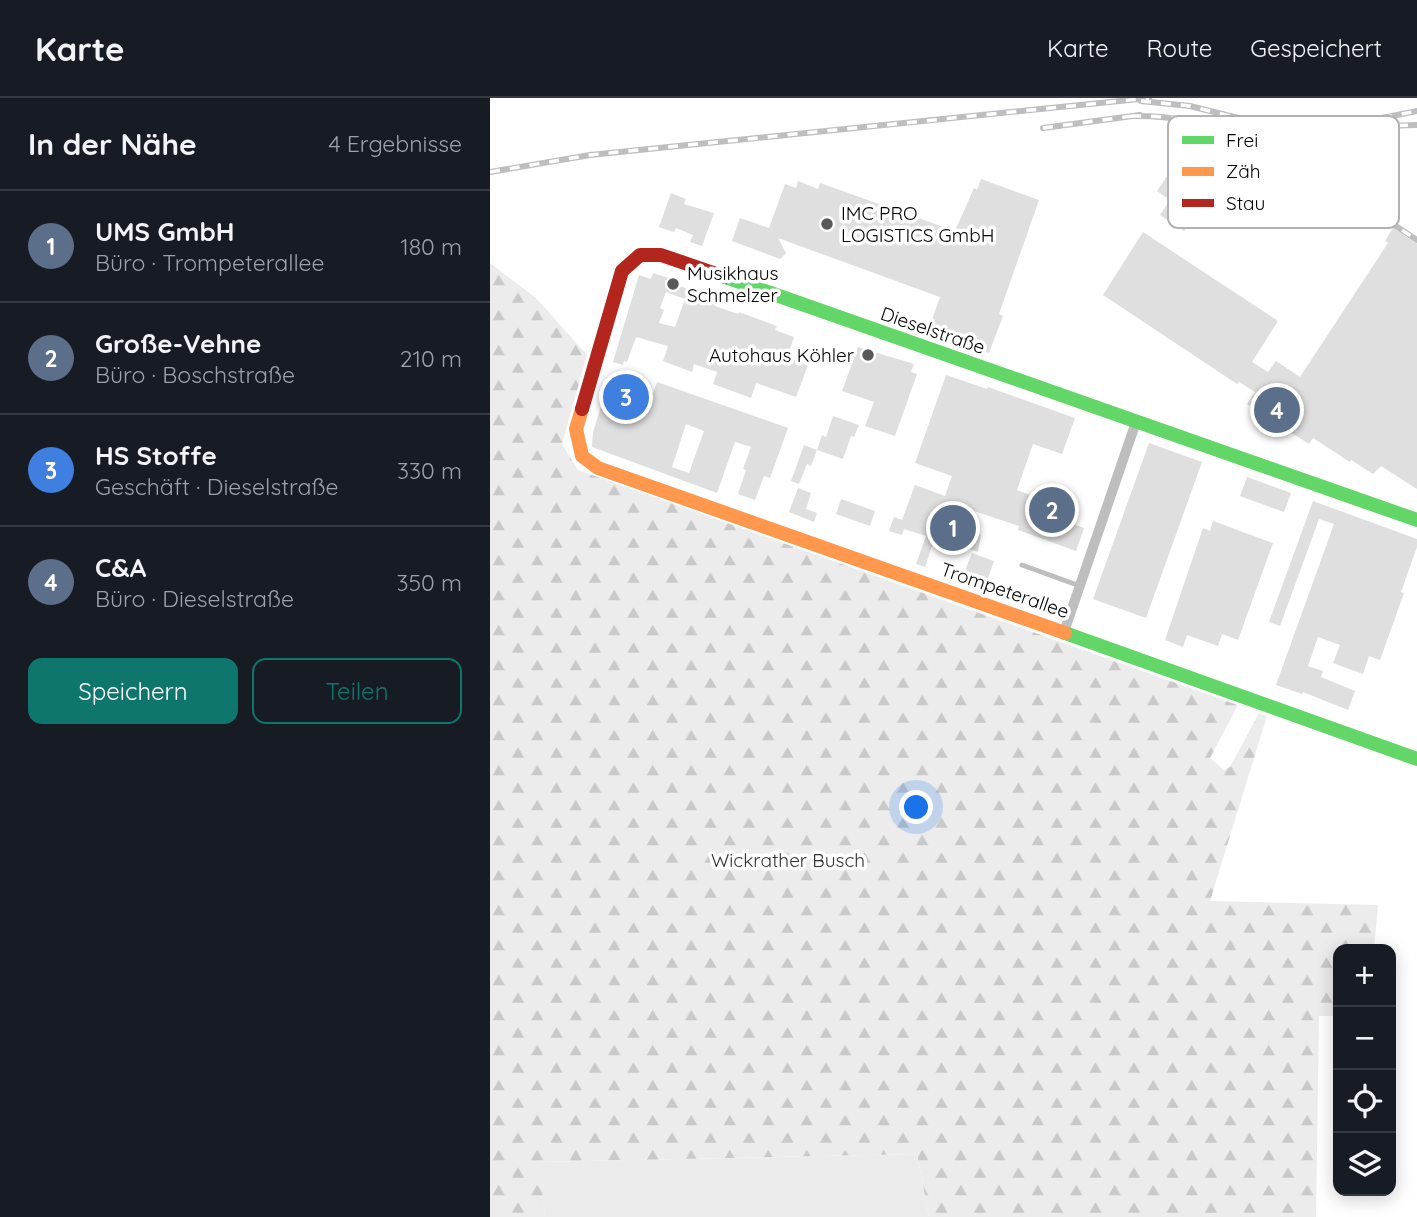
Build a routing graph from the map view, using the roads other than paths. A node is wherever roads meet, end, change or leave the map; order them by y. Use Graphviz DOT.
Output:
graph roads {
  1 [pos="1136,422"];
  2 [pos="582,456"];
  3 [pos="1417,520"];
  4 [pos="1022,565"];
  5 [pos="1080,586"];
  6 [pos="1064,632"];
  7 [pos="1417,759"];
  1 -- 2 [label="street, Dieselstraße"];
  1 -- 3 [label="street, Dieselstraße"];
  1 -- 5 [label="street"];
  2 -- 6 [label="street, Trompeterallee"];
  4 -- 5 [label="lane"];
  5 -- 6 [label="street"];
  6 -- 7 [label="street, Trompeterallee"];
}
